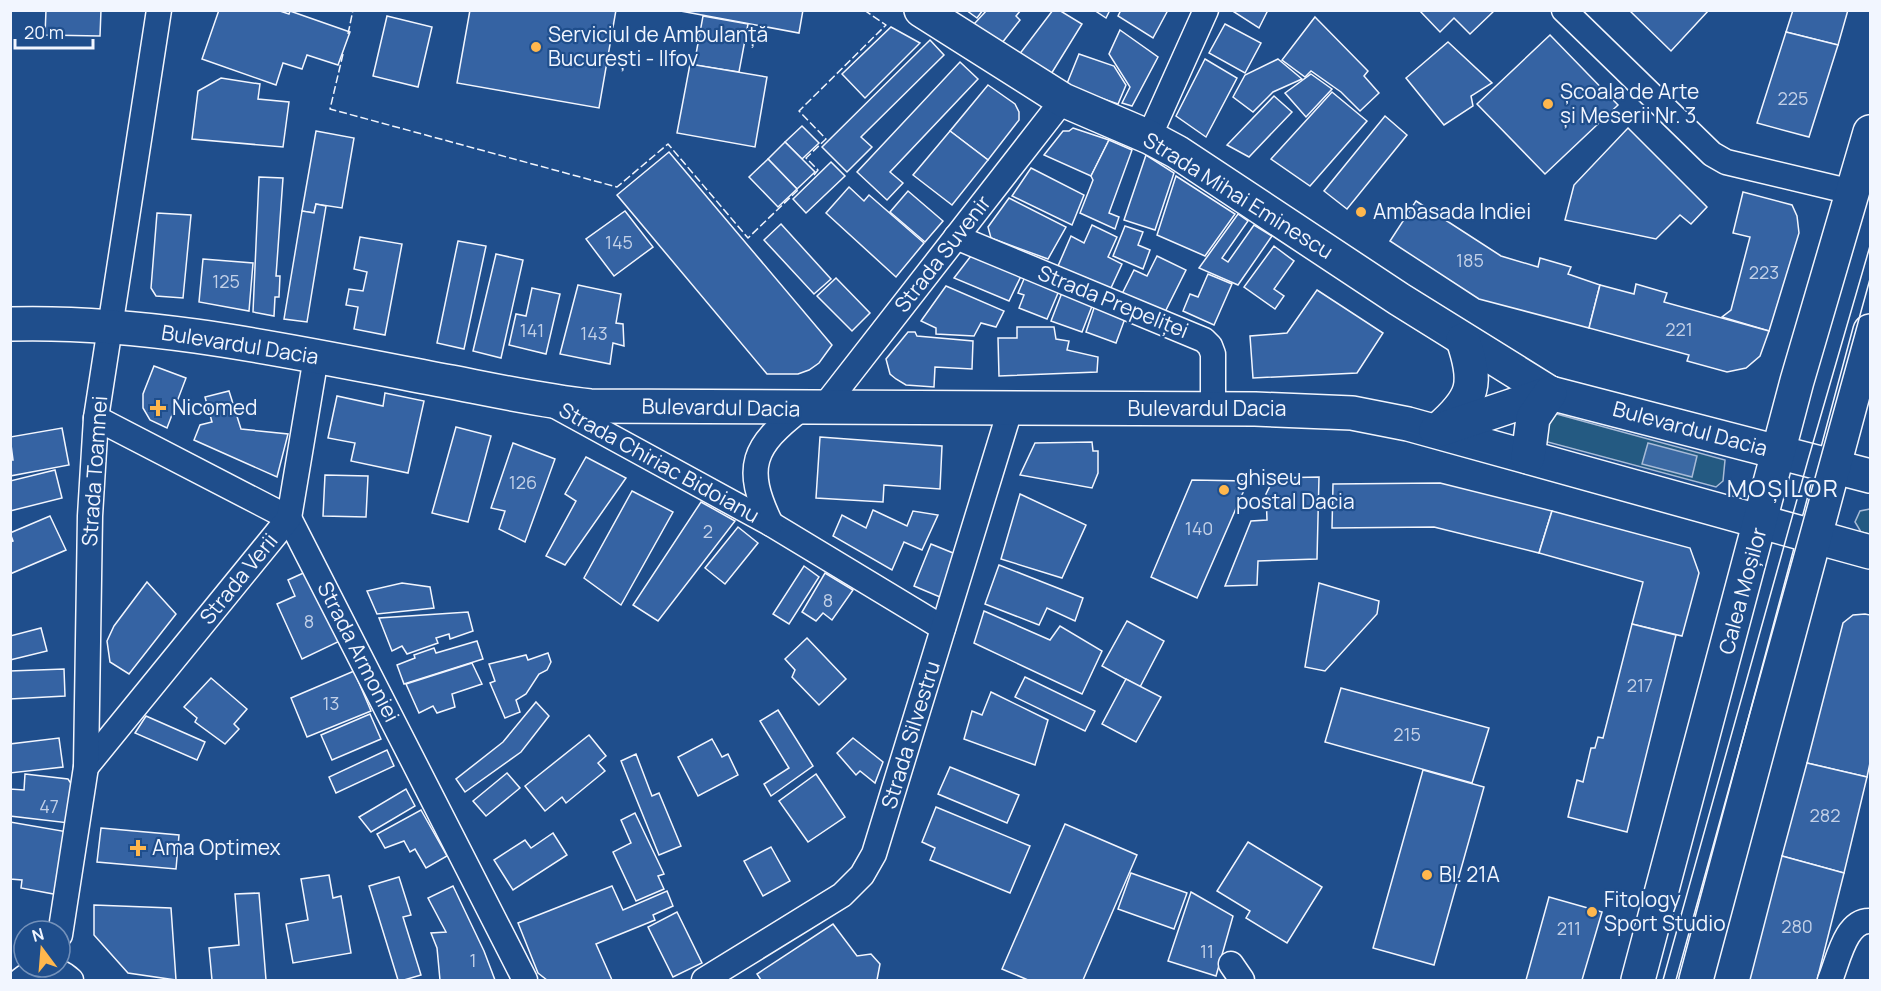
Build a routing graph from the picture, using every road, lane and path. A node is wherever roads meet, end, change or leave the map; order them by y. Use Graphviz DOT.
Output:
graph roads {
  1 [pos="159,10"];
  2 [pos="921,10"];
  3 [pos="1206,10"];
  4 [pos="1564,10"];
  5 [pos="1063,100"];
  6 [pos="1870,132"];
  7 [pos="1149,136"];
  8 [pos="1852,192"];
  9 [pos="956,237"];
  10 [pos="10,324"];
  11 [pos="109,325"];
  12 [pos="1870,331"];
  13 [pos="1463,340"];
  14 [pos="316,357"];
  15 [pos="1550,393"];
  16 [pos="547,402"];
  17 [pos="812,408"];
  18 [pos="1213,408"];
  19 [pos="1010,410"];
  20 [pos="96,418"];
  21 [pos="1436,431"];
  22 [pos="1527,458"];
  23 [pos="1807,460"];
  24 [pos="1870,476"];
  25 [pos="289,518"];
  26 [pos="771,524"];
  27 [pos="1788,530"];
  28 [pos="1870,552"];
  29 [pos="943,628"];
  30 [pos="86,767"];
  31 [pos="62,919"];
  32 [pos="1870,921"];
  33 [pos="525,981"];
  34 [pos="704,981"];
  35 [pos="1638,981"];
  36 [pos="1696,981"];
  37 [pos="1830,981"];
  1 -- 11 [label="street, Strada Toamnei"];
  2 -- 5 [label="main road, Strada Mihai Eminescu"];
  3 -- 7 [label="street"];
  4 -- 8 [label="street"];
  5 -- 7 [label="main road, Strada Mihai Eminescu"];
  5 -- 9 [label="street, Strada Suvenir"];
  6 -- 8 [label="main road, Calea Moșilor"];
  7 -- 13 [label="main road, Strada Mihai Eminescu"];
  8 -- 23 [label="main road, Calea Moșilor"];
  9 -- 17 [label="street, Strada Suvenir"];
  9 -- 18 [label="street, Strada Prepeliței"];
  10 -- 11 [label="main road, Bulevardul Dacia"];
  11 -- 14 [label="main road, Bulevardul Dacia"];
  11 -- 20 [label="street, Strada Toamnei"];
  12 -- 23 [label="main road, Calea Moșilor"];
  13 -- 15 [label="main road, Strada Mihai Eminescu"];
  13 -- 21 [label="main road"];
  14 -- 16 [label="main road, Bulevardul Dacia"];
  14 -- 25 [label="street, Strada Verii"];
  15 -- 21 [label="main road"];
  15 -- 22 [label="main road"];
  15 -- 23 [label="main road, Bulevardul Dacia"];
  16 -- 17 [label="main road, Bulevardul Dacia"];
  16 -- 26 [label="street, Strada Chiriac Bidoianu"];
  17 -- 19 [label="main road, Bulevardul Dacia"];
  17 -- 26 [label="street, Strada Chiriac Bidoianu"];
  18 -- 19 [label="main road, Bulevardul Dacia"];
  18 -- 21 [label="main road, Bulevardul Dacia"];
  19 -- 29 [label="street, Strada Silvestru"];
  20 -- 25 [label="street"];
  20 -- 30 [label="street, Strada Toamnei"];
  21 -- 22 [label="main road, Bulevardul Dacia"];
  22 -- 27 [label="main road, Bulevardul Dacia"];
  23 -- 24 [label="main road, Bulevardul Dacia"];
  23 -- 27 [label="main road, Calea Moșilor"];
  23 -- 27 [label="main road, Calea Moșilor"];
  25 -- 30 [label="street, Strada Verii"];
  25 -- 33 [label="street, Strada Armoniei"];
  26 -- 29 [label="street, Strada Chiriac Bidoianu"];
  27 -- 28 [label="main road, Bulevardul Dacia"];
  27 -- 35 [label="main road, Calea Moșilor"];
  27 -- 36 [label="main road, Calea Moșilor"];
  29 -- 34 [label="street, Strada Silvestru"];
  30 -- 31 [label="street, Strada Toamnei"];
  32 -- 37 [label="street"];
}
